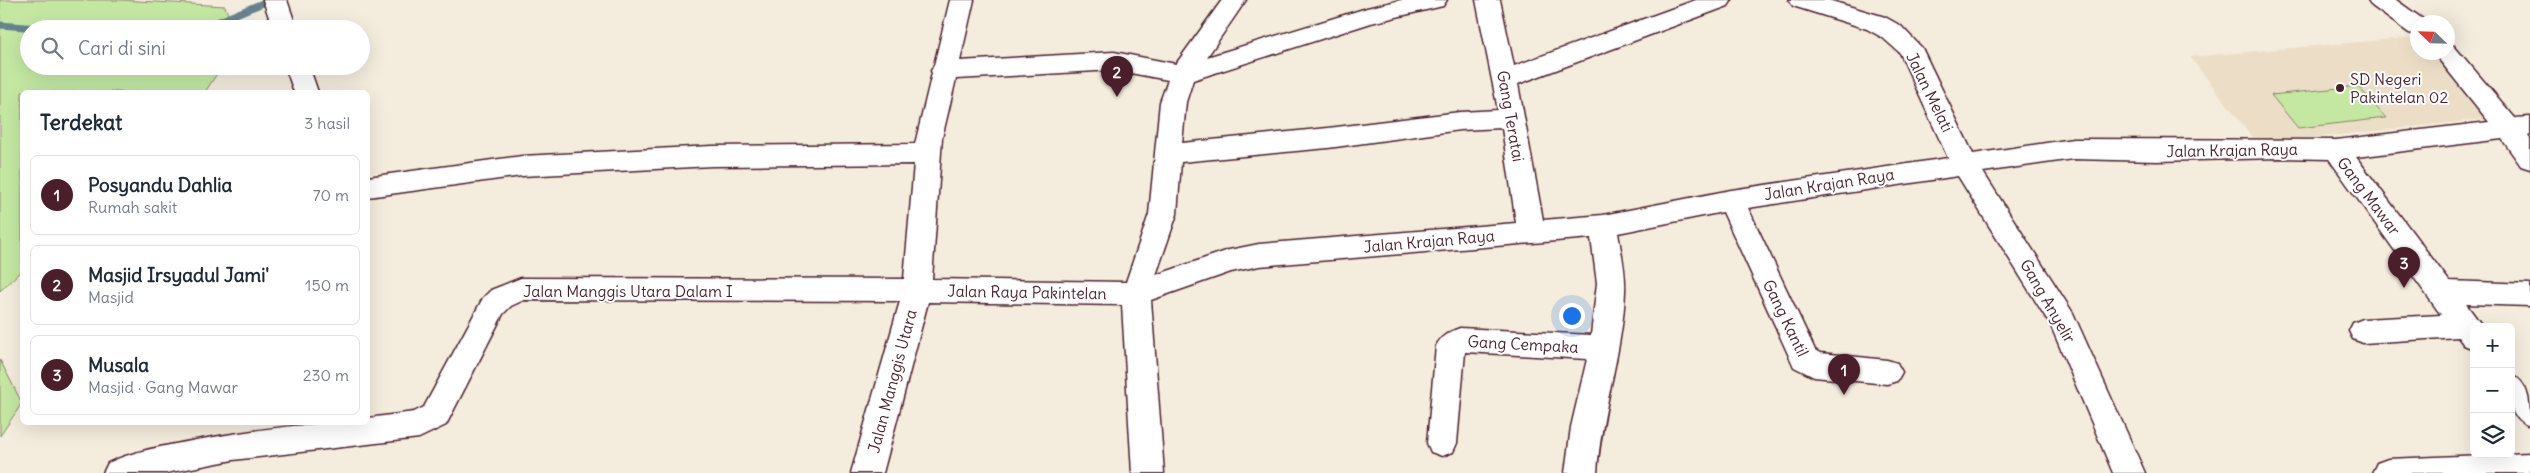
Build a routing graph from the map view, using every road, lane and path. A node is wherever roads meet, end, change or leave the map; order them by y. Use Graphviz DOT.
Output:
graph roads {
  1 [pos="962,0"];
  2 [pos="1234,0"];
  3 [pos="1435,0"];
  4 [pos="1488,0"];
  5 [pos="1720,0"];
  6 [pos="1801,0"];
  7 [pos="2380,0"];
  8 [pos="276,3"];
  9 [pos="281,20"];
  10 [pos="2410,21"];
  11 [pos="2453,60"];
  12 [pos="943,71"];
  13 [pos="1182,74"];
  14 [pos="300,75"];
  15 [pos="1505,79"];
  16 [pos="305,90"];
  17 [pos="1512,118"];
  18 [pos="2519,127"];
  19 [pos="2336,150"];
  20 [pos="928,154"];
  21 [pos="1169,154"];
  22 [pos="2530,160"];
  23 [pos="1964,164"];
  24 [pos="370,187"];
  25 [pos="1731,200"];
  26 [pos="1603,226"];
  27 [pos="1531,233"];
  28 [pos="917,290"];
  29 [pos="2440,292"];
  30 [pos="1136,294"];
  31 [pos="2530,295"];
  32 [pos="2362,331"];
  33 [pos="2469,331"];
  34 [pos="1604,348"];
  35 [pos="1887,372"];
  36 [pos="2515,392"];
  37 [pos="2530,413"];
  38 [pos="236,435"];
  39 [pos="1442,443"];
  40 [pos="2530,467"];
  41 [pos="119,473"];
  42 [pos="866,473"];
  43 [pos="1148,473"];
  44 [pos="1581,473"];
  45 [pos="2129,473"];
  46 [pos="2388,473"];
  1 -- 12 [label="street, Jalan Manggis Utara"];
  2 -- 13 [label="street"];
  3 -- 13 [label="street"];
  4 -- 15 [label="street, Gang Teratai"];
  5 -- 15 [label="street"];
  6 -- 23 [label="street, Jalan Melati"];
  7 -- 10 [label="street"];
  8 -- 9 [label="street"];
  11 -- 18 [label="street"];
  12 -- 13 [label="street"];
  12 -- 20 [label="street, Jalan Manggis Utara"];
  13 -- 21 [label="street"];
  14 -- 16 [label="street"];
  15 -- 17 [label="street, Gang Teratai"];
  17 -- 21 [label="street"];
  17 -- 27 [label="street, Gang Teratai"];
  18 -- 19 [label="street, Jalan Krajan Raya"];
  18 -- 22 [label="street"];
  19 -- 23 [label="street, Jalan Krajan Raya"];
  19 -- 29 [label="street, Gang Mawar"];
  20 -- 24 [label="street"];
  20 -- 28 [label="street, Jalan Manggis Utara"];
  21 -- 30 [label="street"];
  23 -- 25 [label="street, Jalan Krajan Raya"];
  23 -- 45 [label="street, Gang Anyelir"];
  25 -- 26 [label="street, Jalan Krajan Raya"];
  25 -- 35 [label="street, Gang Kantil"];
  26 -- 27 [label="street, Jalan Krajan Raya"];
  26 -- 34 [label="street, Gang Cempaka"];
  27 -- 30 [label="street, Jalan Krajan Raya"];
  28 -- 30 [label="street, Jalan Raya Pakintelan"];
  28 -- 38 [label="street, Jalan Manggis Utara Dalam I"];
  28 -- 42 [label="street, Jalan Manggis Utara"];
  29 -- 31 [label="street"];
  29 -- 33 [label="street, Gang Mawar"];
  30 -- 43 [label="street"];
  32 -- 33 [label="street"];
  34 -- 39 [label="street, Gang Cempaka"];
  34 -- 44 [label="street, Gang Cempaka"];
  36 -- 37 [label="street"];
  38 -- 41 [label="street, Jalan Manggis Utara Dalam I"];
  40 -- 46 [label="street"];
}
